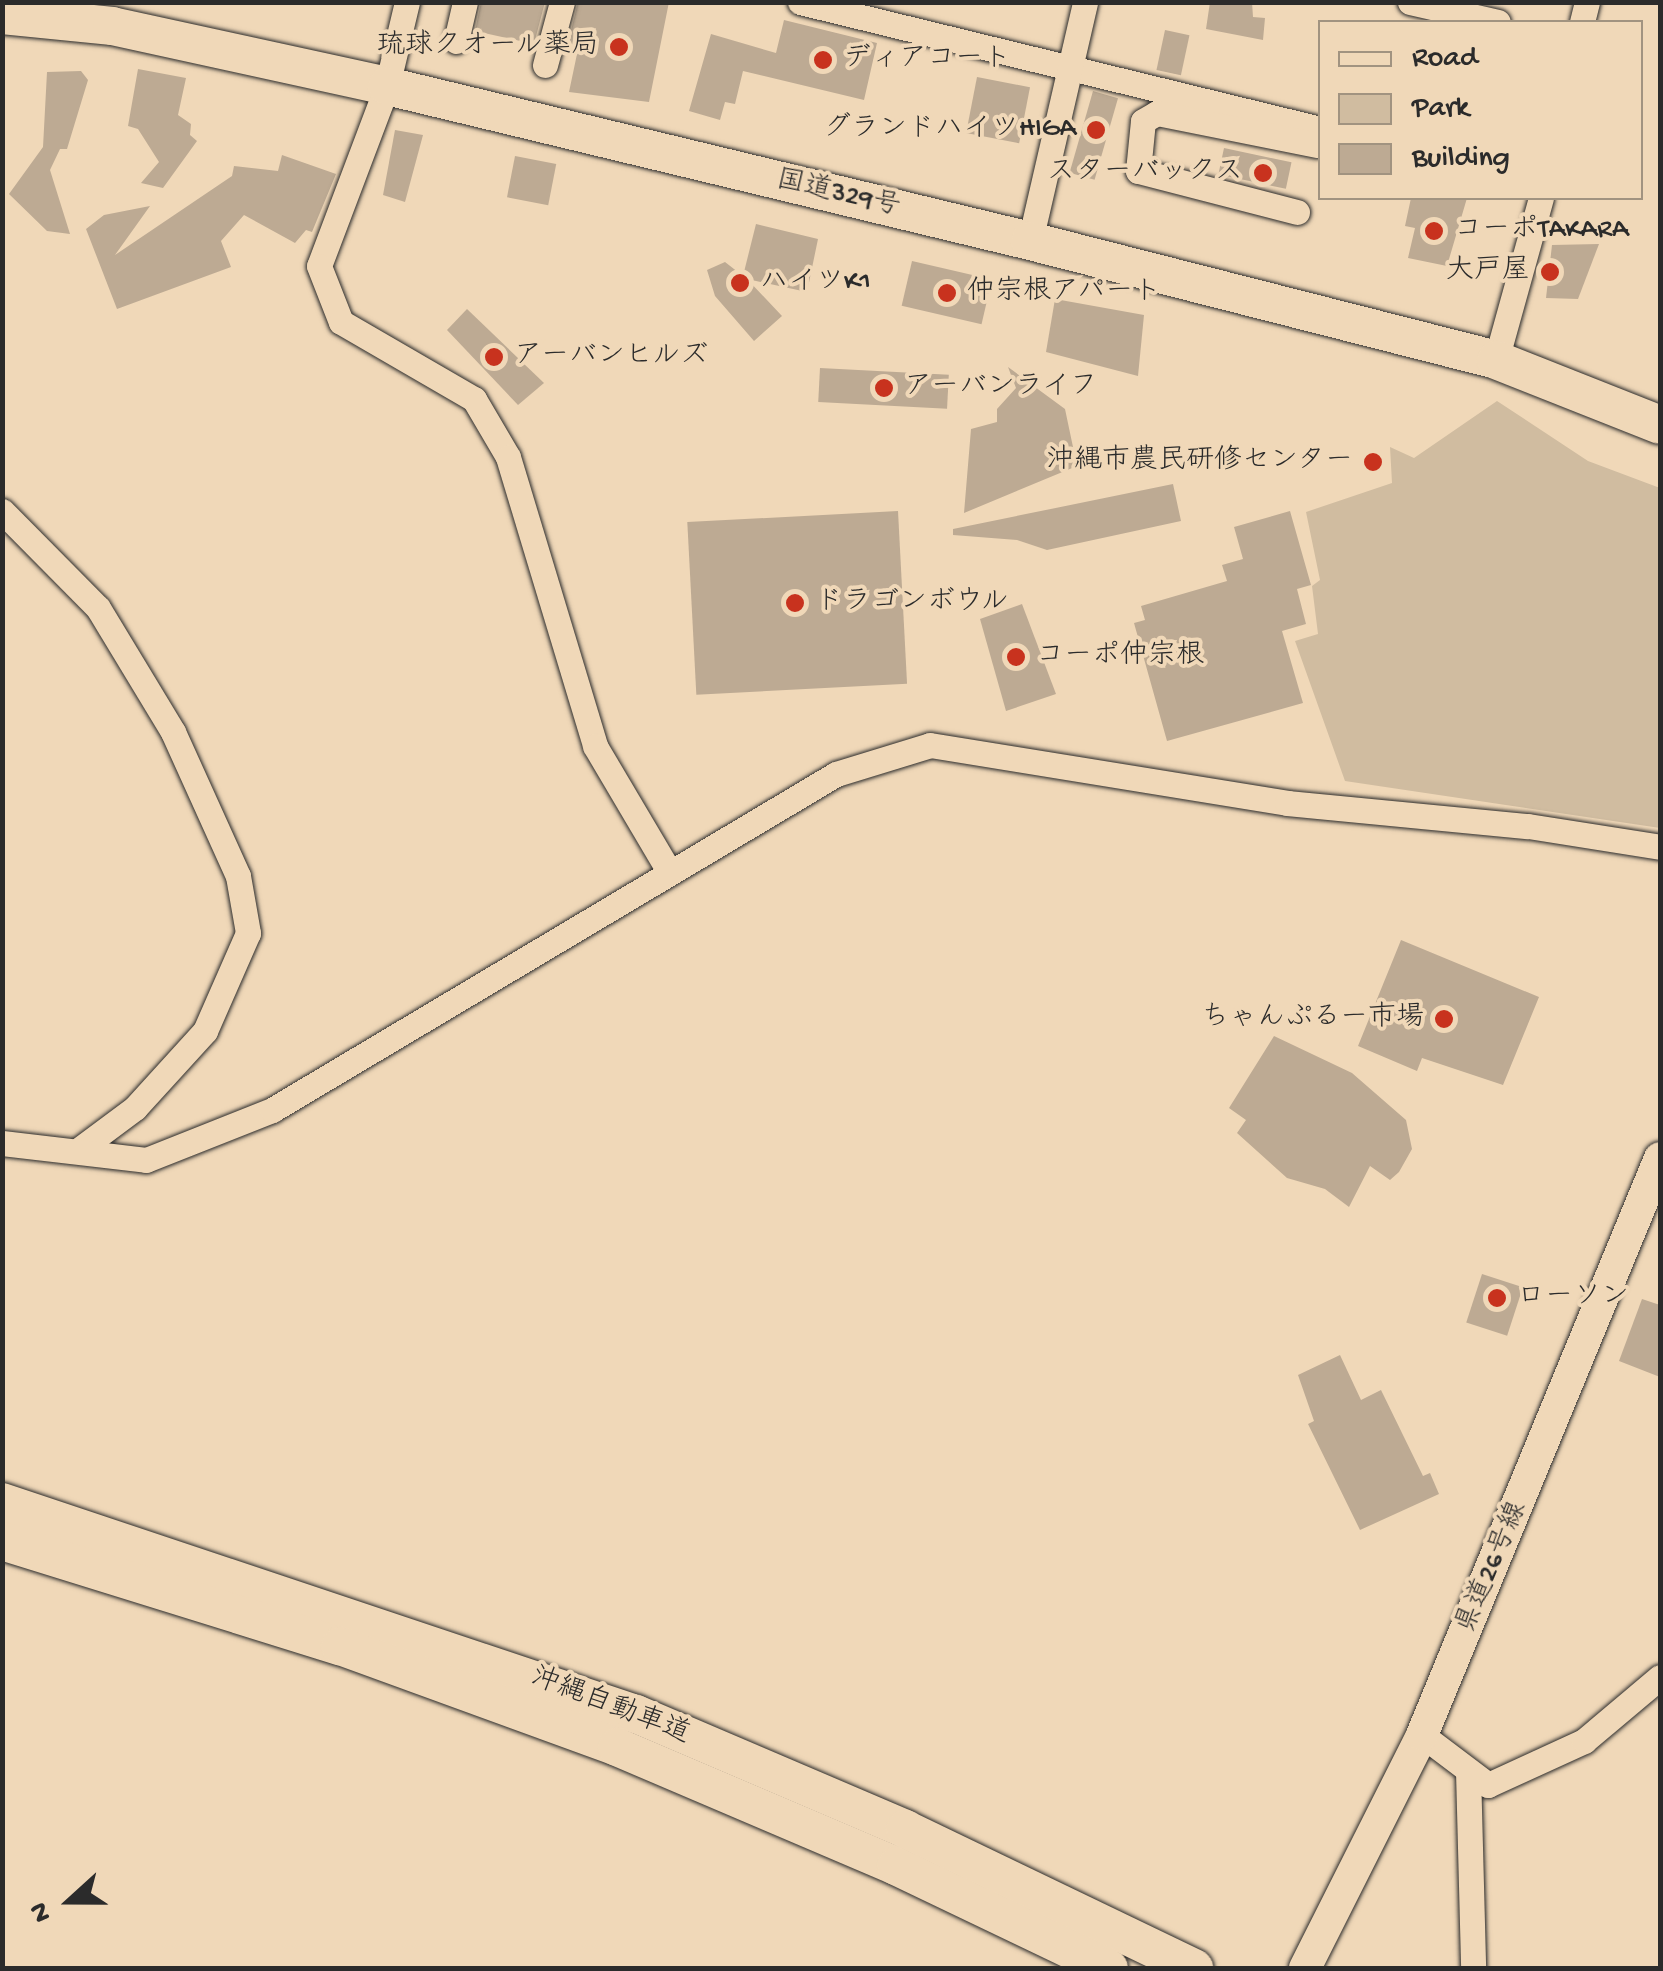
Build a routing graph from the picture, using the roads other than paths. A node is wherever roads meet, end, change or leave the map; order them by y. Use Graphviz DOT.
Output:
graph roads {
  1 [pos="407,2"];
  2 [pos="464,2"];
  3 [pos="562,2"];
  4 [pos="800,2"];
  5 [pos="1085,2"];
  6 [pos="1420,4"];
  7 [pos="2,15"];
  8 [pos="1489,20"];
  9 [pos="456,41"];
  10 [pos="545,66"];
  11 [pos="1068,72"];
  12 [pos="387,86"];
  13 [pos="1318,137"];
  14 [pos="1318,137"];
  15 [pos="1540,200"];
  16 [pos="1297,212"];
  17 [pos="1030,240"];
  18 [pos="1496,360"];
  19 [pos="1660,425"];
  20 [pos="2,511"];
  21 [pos="1660,847"];
  22 [pos="670,873"];
  23 [pos="2,1143"];
  24 [pos="76,1152"];
  25 [pos="1660,1158"];
  26 [pos="2,1502"];
  27 [pos="2,1542"];
  28 [pos="1660,1678"];
  29 [pos="1422,1734"];
  30 [pos="1468,1771"];
  31 [pos="1108,1968"];
  32 [pos="1194,1968"];
  33 [pos="1305,1968"];
  34 [pos="1472,1968"];
  1 -- 12 [label="street"];
  2 -- 9 [label="street"];
  3 -- 10 [label="street"];
  4 -- 11 [label="street"];
  5 -- 11 [label="street"];
  6 -- 8 [label="street"];
  7 -- 12 [label="highway, 国道329号"];
  11 -- 13 [label="street"];
  11 -- 17 [label="street"];
  12 -- 17 [label="highway, 国道329号"];
  12 -- 22 [label="street"];
  14 -- 16 [label="street"];
  15 -- 18 [label="street"];
  17 -- 18 [label="highway, 国道329号"];
  18 -- 19 [label="highway, 国道329号"];
  20 -- 24 [label="street"];
  21 -- 22 [label="street"];
  22 -- 24 [label="street"];
  23 -- 24 [label="street"];
  25 -- 29 [label="main road, 県道26号線"];
  26 -- 32 [label="highway, 沖縄自動車道"];
  27 -- 31 [label="highway, 沖縄自動車道"];
  28 -- 30 [label="street"];
  29 -- 30 [label="street"];
  29 -- 33 [label="main road, 県道26号線"];
  30 -- 34 [label="street"];
}
